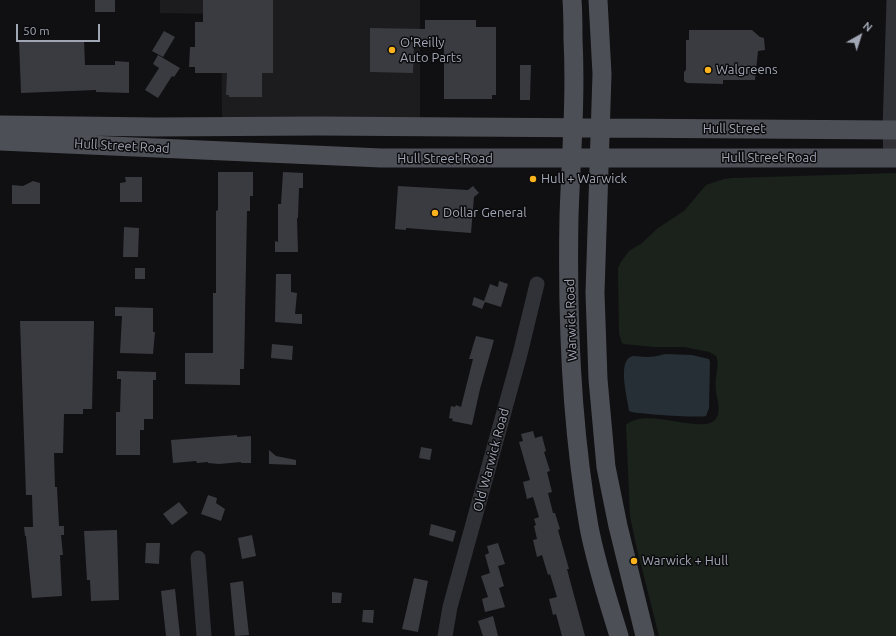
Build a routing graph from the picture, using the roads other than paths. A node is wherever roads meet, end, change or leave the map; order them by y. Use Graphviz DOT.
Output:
graph roads {
  1 [pos="572,0"];
  2 [pos="598,0"];
  3 [pos="894,0"];
  4 [pos="894,98"];
  5 [pos="0,125"];
  6 [pos="572,128"];
  7 [pos="600,128"];
  8 [pos="893,130"];
  9 [pos="0,141"];
  10 [pos="894,158"];
  11 [pos="571,159"];
  12 [pos="599,159"];
  13 [pos="537,284"];
  14 [pos="198,558"];
  15 [pos="204,636"];
  16 [pos="445,636"];
  17 [pos="619,636"];
  18 [pos="645,636"];
  1 -- 6 [label="main road, Warwick Road"];
  2 -- 7 [label="main road, Warwick Road"];
  3 -- 4 [label="street"];
  4 -- 8 [label="street"];
  5 -- 6 [label="main road, Hull Street Road"];
  6 -- 7 [label="main road, Hull Street"];
  6 -- 11 [label="main road, Warwick Road"];
  7 -- 8 [label="main road, Hull Street"];
  7 -- 12 [label="main road, Warwick Road"];
  8 -- 10 [label="street"];
  9 -- 11 [label="main road, Hull Street Road"];
  10 -- 12 [label="main road, Hull Street Road"];
  11 -- 12 [label="main road, Hull Street Road"];
  11 -- 17 [label="main road, Warwick Road"];
  12 -- 18 [label="main road, Warwick Road"];
  13 -- 16 [label="street, Old Warwick Road"];
  14 -- 15 [label="street"];
}
